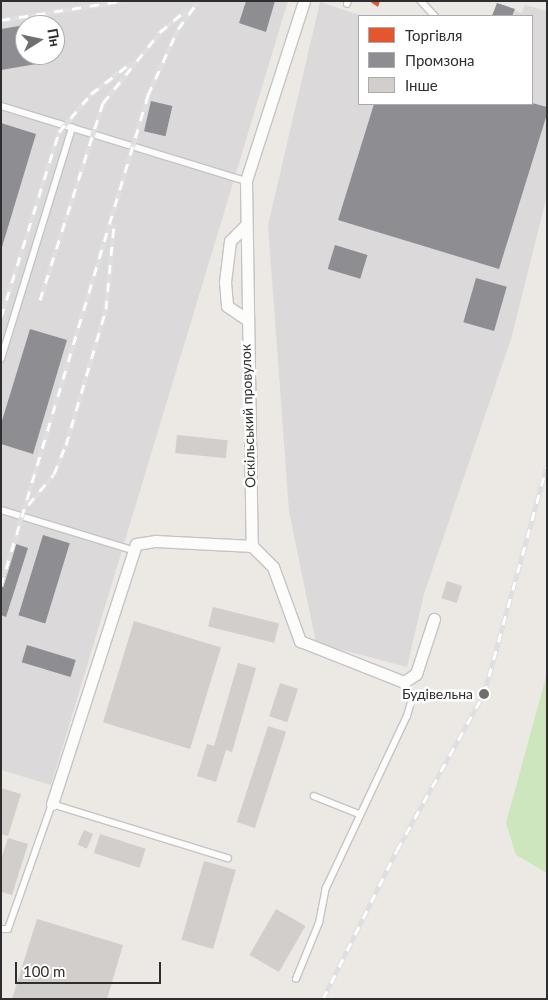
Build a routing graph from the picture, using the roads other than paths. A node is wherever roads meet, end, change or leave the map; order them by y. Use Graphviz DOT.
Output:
graph roads {
  1 [pos="304,1"];
  2 [pos="421,1"];
  3 [pos="434,15"];
  4 [pos="1,106"];
  5 [pos="72,128"];
  6 [pos="246,181"];
  7 [pos="245,226"];
  8 [pos="246,319"];
  9 [pos="1,359"];
  10 [pos="1,510"];
  11 [pos="252,546"];
  12 [pos="133,550"];
  13 [pos="434,619"];
  14 [pos="404,682"];
  15 [pos="314,796"];
  16 [pos="52,804"];
  17 [pos="359,814"];
  18 [pos="228,858"];
  19 [pos="1,929"];
  20 [pos="296,979"];
  1 -- 6 [label="street, Оскільський провулок"];
  2 -- 3 [label="lane"];
  4 -- 5 [label="lane"];
  5 -- 6 [label="lane"];
  5 -- 9 [label="lane"];
  6 -- 7 [label="street, Оскільський провулок"];
  7 -- 8 [label="street, Оскільський провулок"];
  7 -- 8 [label="street"];
  8 -- 11 [label="street, Оскільський провулок"];
  10 -- 12 [label="lane"];
  11 -- 12 [label="street"];
  11 -- 14 [label="street"];
  12 -- 16 [label="street"];
  13 -- 14 [label="street"];
  14 -- 17 [label="lane"];
  15 -- 17 [label="lane"];
  16 -- 18 [label="lane"];
  16 -- 19 [label="lane"];
  17 -- 20 [label="lane"];
}
